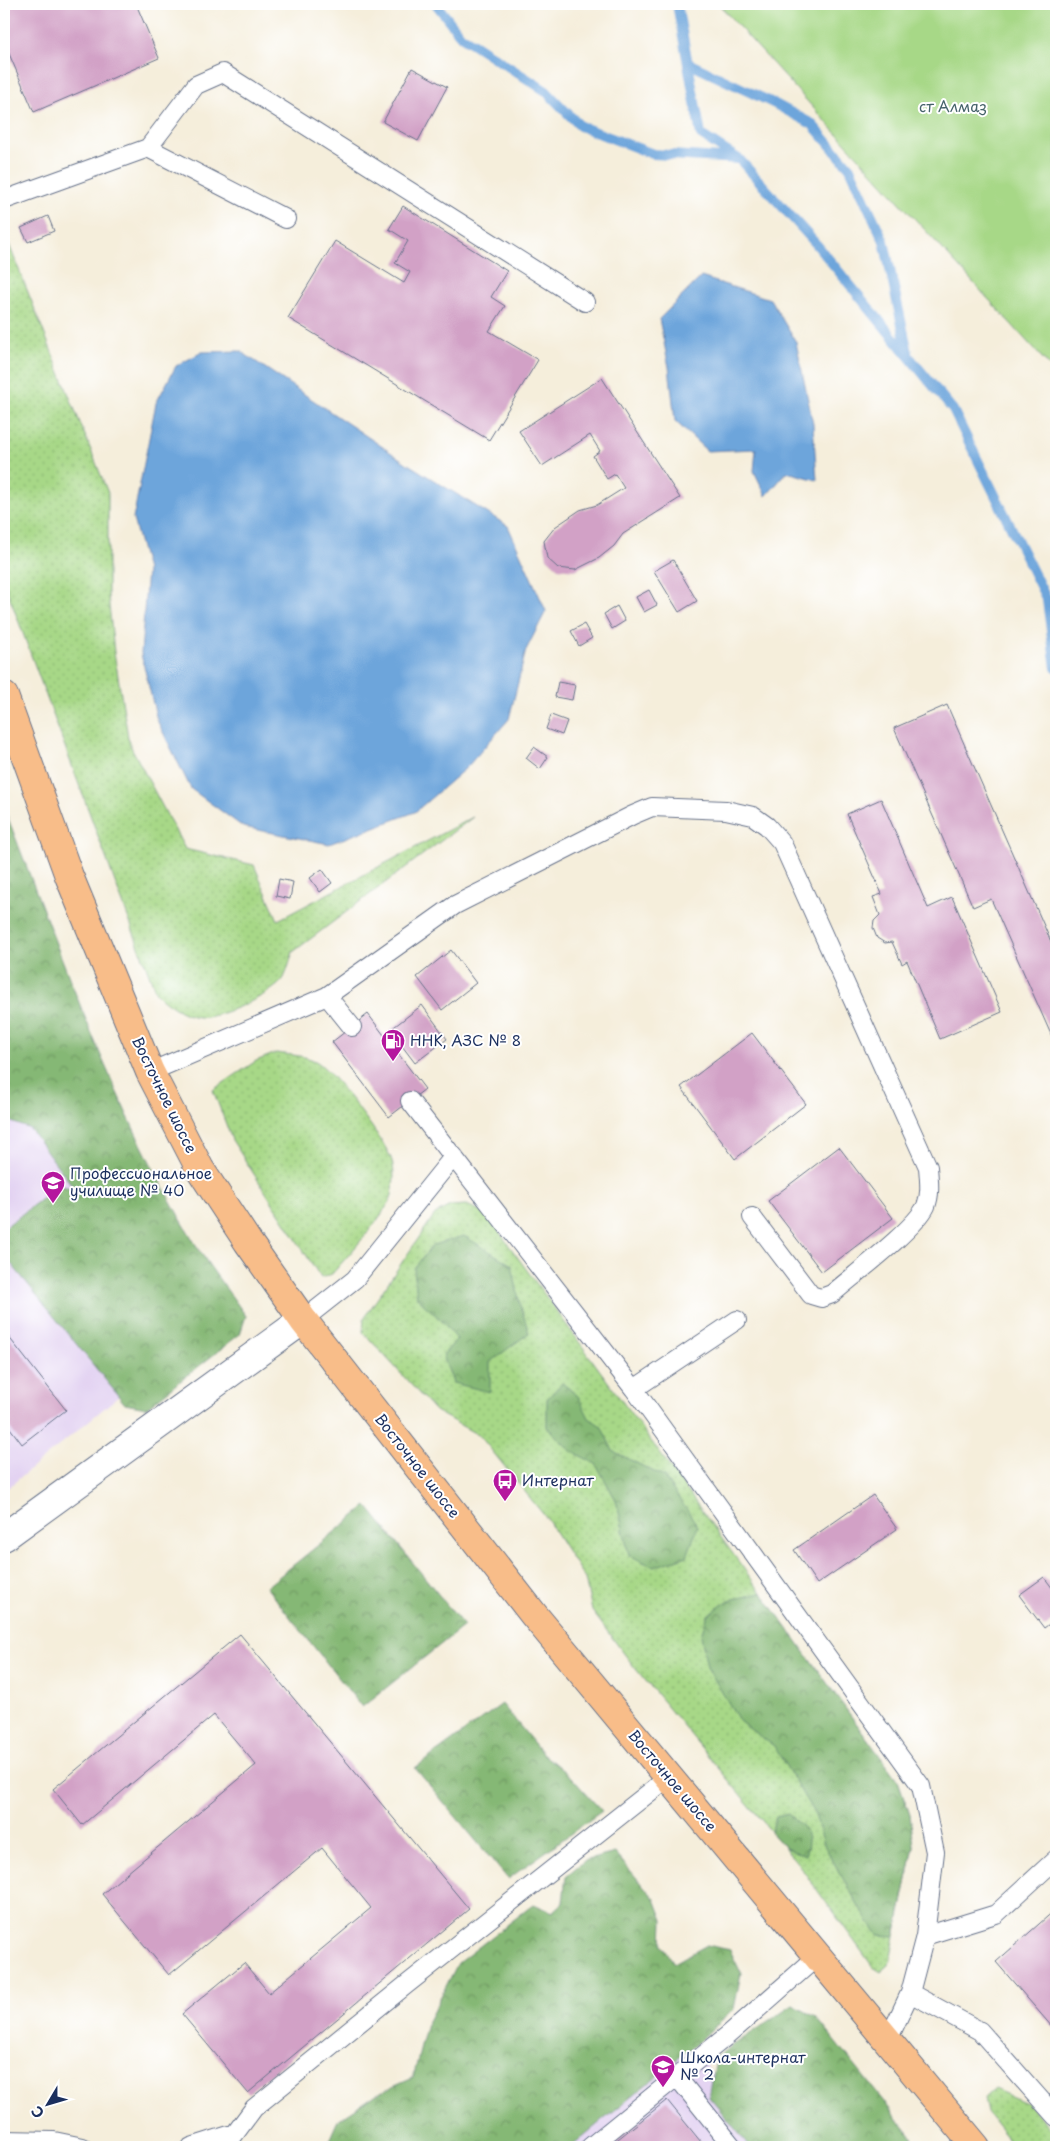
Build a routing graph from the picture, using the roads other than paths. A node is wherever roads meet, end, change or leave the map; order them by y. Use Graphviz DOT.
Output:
graph roads {
  1 [pos="148,148"];
  2 [pos="4,200"];
  3 [pos="286,219"];
  4 [pos="585,302"];
  5 [pos="4,696"];
  6 [pos="326,996"];
  7 [pos="352,1027"];
  8 [pos="150,1072"];
  9 [pos="410,1101"];
  10 [pos="454,1156"];
  11 [pos="752,1218"];
  12 [pos="303,1320"];
  13 [pos="737,1320"];
  14 [pos="634,1389"];
  15 [pos="4,1537"];
  16 [pos="669,1776"];
  17 [pos="1056,1858"];
  18 [pos="926,1936"];
  19 [pos="818,1956"];
  20 [pos="910,1993"];
  21 [pos="888,2040"];
  22 [pos="677,2077"];
  23 [pos="1056,2117"];
  24 [pos="4,2140"];
  25 [pos="230,2140"];
  26 [pos="83,2147"];
  27 [pos="191,2147"];
  28 [pos="590,2147"];
  29 [pos="733,2147"];
  30 [pos="976,2147"];
  1 -- 2 [label="lane"];
  1 -- 3 [label="lane"];
  1 -- 4 [label="lane"];
  5 -- 8 [label="main road, Восточное шоссе"];
  6 -- 7 [label="lane"];
  6 -- 8 [label="lane"];
  6 -- 11 [label="lane"];
  8 -- 12 [label="main road, Восточное шоссе"];
  9 -- 10 [label="lane"];
  10 -- 12 [label="lane"];
  10 -- 14 [label="lane"];
  12 -- 15 [label="street"];
  12 -- 16 [label="main road, Восточное шоссе"];
  13 -- 14 [label="lane"];
  14 -- 18 [label="lane"];
  16 -- 19 [label="main road, Восточное шоссе"];
  16 -- 25 [label="lane"];
  17 -- 18 [label="lane"];
  18 -- 20 [label="lane"];
  19 -- 21 [label="main road, Восточное шоссе"];
  19 -- 22 [label="lane"];
  20 -- 21 [label="lane"];
  20 -- 23 [label="lane"];
  21 -- 30 [label="main road, Восточное шоссе"];
  22 -- 28 [label="lane"];
  22 -- 29 [label="lane"];
  24 -- 26 [label="lane"];
  25 -- 27 [label="lane"];
}
